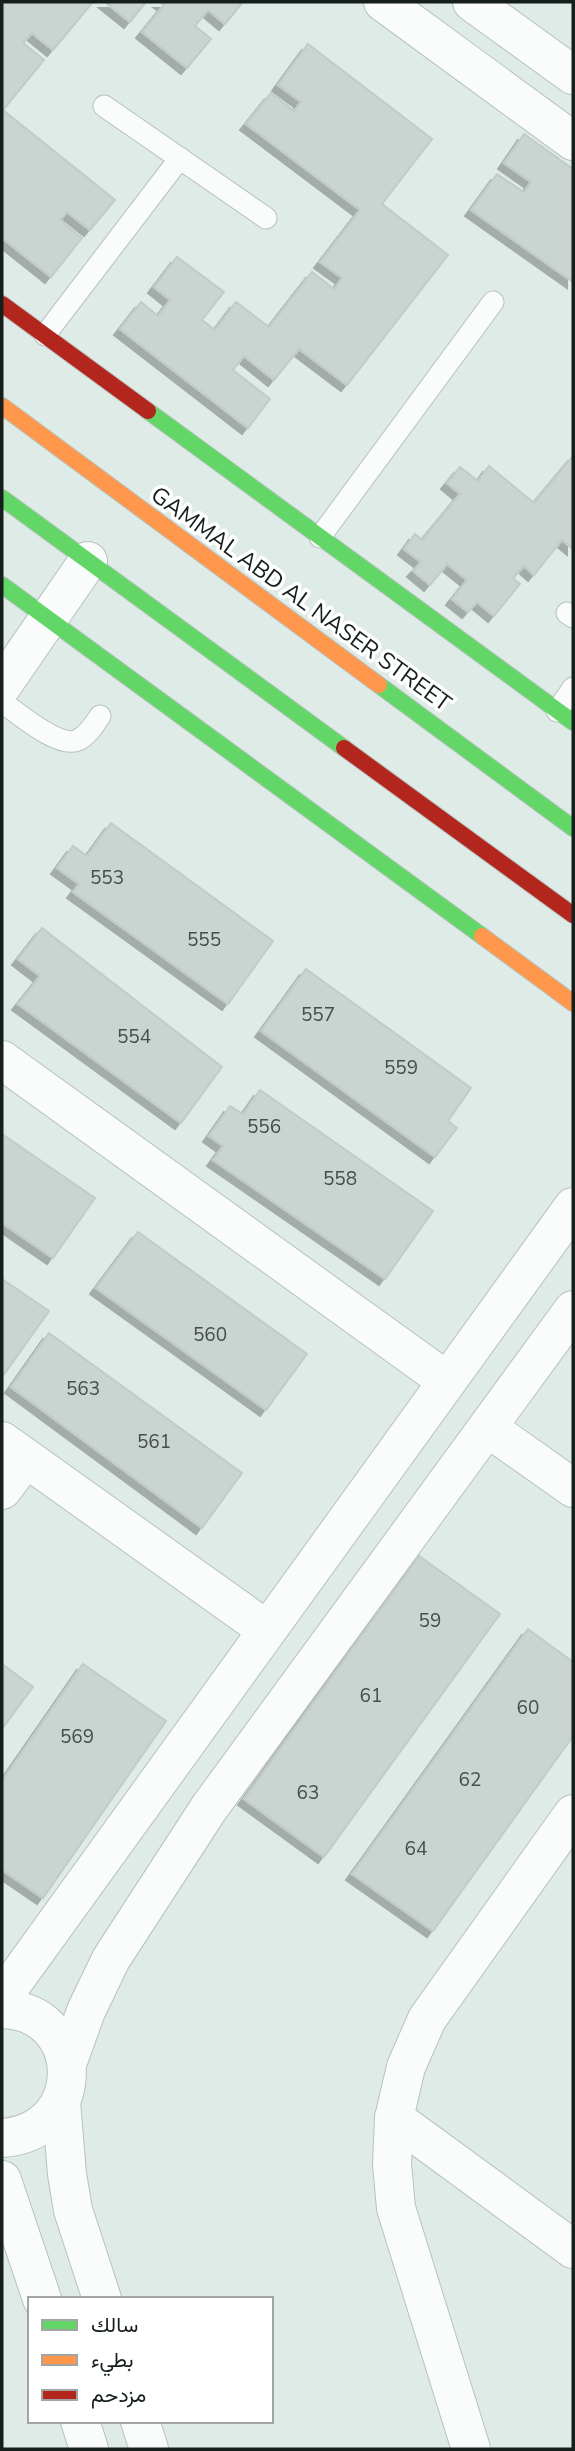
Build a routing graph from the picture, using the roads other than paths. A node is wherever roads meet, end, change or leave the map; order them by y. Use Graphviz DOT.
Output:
graph roads {
  1 [pos="383,2"];
  2 [pos="486,12"];
  3 [pos="468,63"];
  4 [pos="573,75"];
  5 [pos="104,106"];
  6 [pos="573,141"];
  7 [pos="180,158"];
  8 [pos="265,218"];
  9 [pos="493,302"];
  10 [pos="2,304"];
  11 [pos="45,335"];
  12 [pos="2,406"];
  13 [pos="2,498"];
  14 [pos="320,537"];
  15 [pos="88,561"];
  16 [pos="2,585"];
  17 [pos="48,619"];
  18 [pos="2,686"];
  19 [pos="573,688"];
  20 [pos="2,702"];
  21 [pos="100,716"];
  22 [pos="565,717"];
  23 [pos="573,828"];
  24 [pos="573,915"];
  25 [pos="573,1003"];
  26 [pos="2,1060"];
  27 [pos="573,1207"];
  28 [pos="573,1310"];
  29 [pos="447,1381"];
  30 [pos="488,1428"];
  31 [pos="14,1450"];
  32 [pos="573,1488"];
  33 [pos="2,1490"];
  34 [pos="267,1630"];
  35 [pos="573,1814"];
  36 [pos="561,1858"];
  37 [pos="2,1998"];
  38 [pos="2,2009"];
  39 [pos="67,2064"];
  40 [pos="61,2102"];
  41 [pos="394,2118"];
  42 [pos="2,2138"];
  43 [pos="2,2180"];
  44 [pos="573,2249"];
  45 [pos="41,2297"];
  46 [pos="101,2297"];
  47 [pos="81,2423"];
  48 [pos="141,2423"];
  49 [pos="89,2449"];
  50 [pos="149,2449"];
  51 [pos="471,2449"];
  1 -- 3 [label="street"];
  2 -- 3 [label="street"];
  2 -- 4 [label="street"];
  3 -- 6 [label="street"];
  5 -- 7 [label="lane"];
  7 -- 8 [label="lane"];
  7 -- 11 [label="lane"];
  9 -- 14 [label="lane"];
  10 -- 11 [label="main road"];
  11 -- 14 [label="main road"];
  12 -- 23 [label="main road, GAMMAL ABD AL NASER STREET"];
  13 -- 15 [label="main road"];
  14 -- 22 [label="main road"];
  15 -- 17 [label="street"];
  15 -- 24 [label="main road"];
  16 -- 17 [label="main road"];
  17 -- 18 [label="street"];
  17 -- 25 [label="main road"];
  19 -- 22 [label="lane"];
  20 -- 21 [label="lane"];
  26 -- 29 [label="street"];
  27 -- 29 [label="street"];
  28 -- 30 [label="street"];
  29 -- 34 [label="street"];
  30 -- 32 [label="street"];
  30 -- 39 [label="street"];
  31 -- 33 [label="street"];
  31 -- 34 [label="street"];
  34 -- 37 [label="street"];
  35 -- 36 [label="street"];
  36 -- 41 [label="street"];
  38 -- 39 [label="street"];
  39 -- 40 [label="street"];
  40 -- 42 [label="street"];
  40 -- 46 [label="street"];
  41 -- 44 [label="street"];
  41 -- 51 [label="street"];
  43 -- 45 [label="street"];
  47 -- 49 [label="street"];
  48 -- 50 [label="street"];
}
